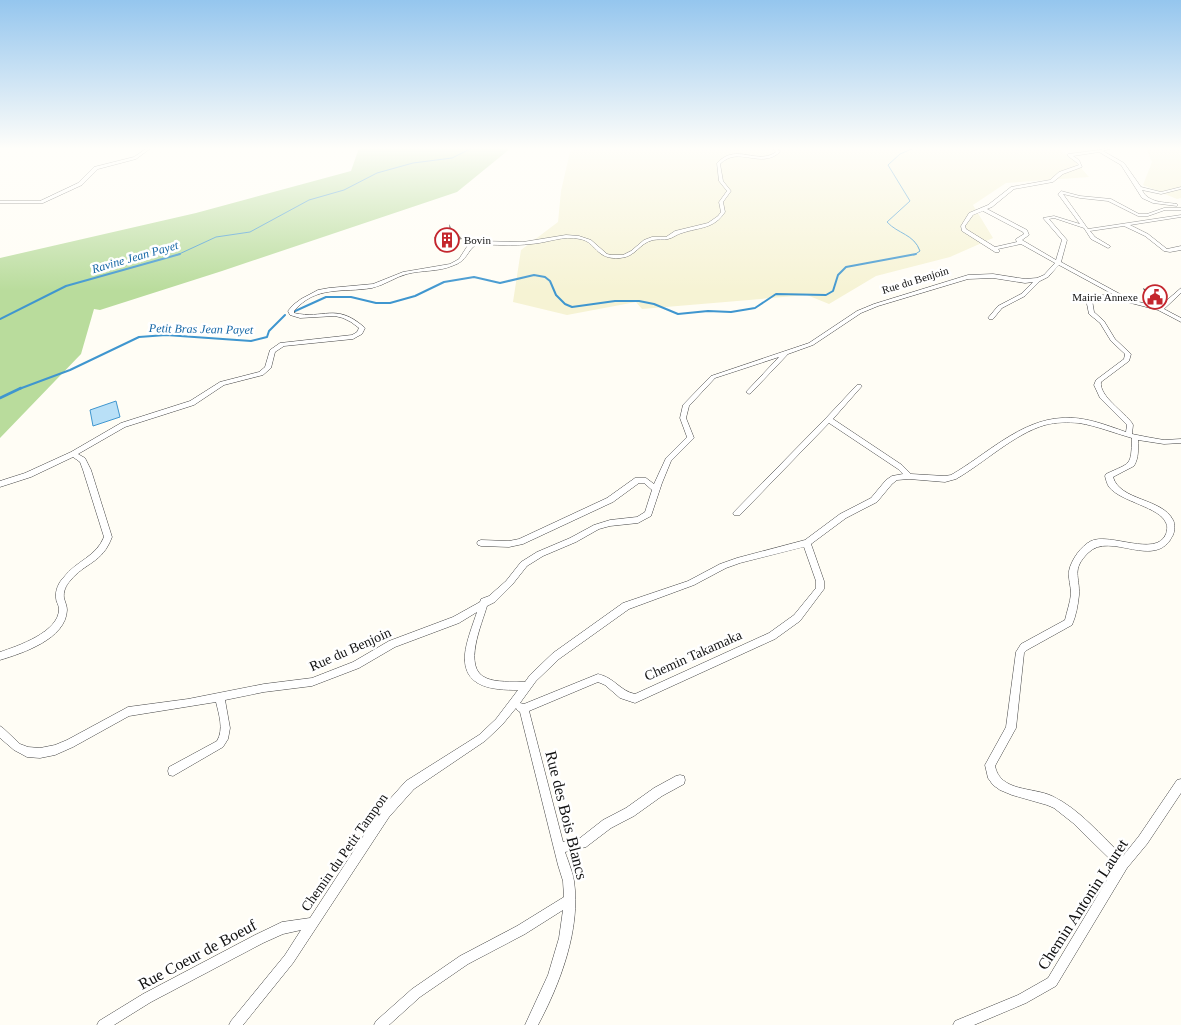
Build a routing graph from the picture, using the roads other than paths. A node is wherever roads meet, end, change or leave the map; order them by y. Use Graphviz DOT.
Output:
graph roads {
  1 [pos="55,196"];
  2 [pos="725,196"];
  3 [pos="1002,196"];
  4 [pos="1061,196"];
  5 [pos="1076,196"];
  6 [pos="1142,196"];
  7 [pos="0,202"];
  8 [pos="1181,208"];
  9 [pos="983,209"];
  10 [pos="1181,216"];
  11 [pos="1126,225"];
  12 [pos="1087,229"];
  13 [pos="1022,242"];
  14 [pos="1108,247"];
  15 [pos="1181,248"];
  16 [pos="1058,263"];
  17 [pos="1038,280"];
  18 [pos="1181,290"];
  19 [pos="1130,301"];
  20 [pos="1160,309"];
  21 [pos="991,318"];
  22 [pos="1181,320"];
  23 [pos="785,354"];
  24 [pos="859,386"];
  25 [pos="749,392"];
  26 [pos="829,419"];
  27 [pos="1132,435"];
  28 [pos="1181,441"];
  29 [pos="73,454"];
  30 [pos="909,476"];
  31 [pos="0,484"];
  32 [pos="656,489"];
  33 [pos="737,513"];
  34 [pos="482,543"];
  35 [pos="807,543"];
  36 [pos="484,602"];
  37 [pos="0,656"];
  38 [pos="527,686"];
  39 [pos="220,697"];
  40 [pos="519,706"];
  41 [pos="0,731"];
  42 [pos="173,771"];
  43 [pos="680,780"];
  44 [pos="1181,784"];
  45 [pos="560,848"];
  46 [pos="1122,864"];
  47 [pos="569,900"];
  48 [pos="311,923"];
  49 [pos="102,1025"];
  50 [pos="235,1025"];
  51 [pos="380,1025"];
  52 [pos="531,1025"];
  53 [pos="959,1025"];
  1 -- 7 [label="street"];
  2 -- 29 [label="street"];
  3 -- 9 [label="street"];
  4 -- 12 [label="street"];
  5 -- 8 [label="street"];
  6 -- 8 [label="street"];
  9 -- 13 [label="street"];
  9 -- 13 [label="street"];
  10 -- 11 [label="street"];
  11 -- 12 [label="street"];
  11 -- 15 [label="street"];
  12 -- 14 [label="street"];
  12 -- 16 [label="street"];
  13 -- 16 [label="street"];
  16 -- 17 [label="street"];
  16 -- 19 [label="street"];
  17 -- 21 [label="street"];
  17 -- 23 [label="street, Rue du Benjoin"];
  18 -- 20 [label="street"];
  19 -- 20 [label="street"];
  19 -- 27 [label="street"];
  20 -- 22 [label="street"];
  23 -- 25 [label="street, Rue du Benjoin"];
  23 -- 32 [label="street, Rue du Benjoin"];
  24 -- 26 [label="street"];
  26 -- 30 [label="street"];
  26 -- 33 [label="street"];
  27 -- 28 [label="street, Chemin du Petit Tampon"];
  27 -- 30 [label="street, Chemin du Petit Tampon"];
  27 -- 46 [label="street"];
  29 -- 31 [label="street"];
  29 -- 37 [label="street"];
  30 -- 35 [label="street, Chemin du Petit Tampon"];
  32 -- 34 [label="street"];
  32 -- 36 [label="street, Rue du Benjoin"];
  35 -- 38 [label="street, Chemin du Petit Tampon"];
  35 -- 40 [label="street, Chemin Takamaka"];
  36 -- 38 [label="street"];
  36 -- 39 [label="street, Rue du Benjoin"];
  38 -- 40 [label="street, Chemin du Petit Tampon"];
  39 -- 41 [label="street, Rue du Benjoin"];
  39 -- 42 [label="street"];
  40 -- 45 [label="street, Rue des Bois Blancs"];
  40 -- 48 [label="street, Chemin du Petit Tampon"];
  43 -- 45 [label="street"];
  44 -- 46 [label="street, Chemin Antonin Lauret"];
  45 -- 47 [label="street, Rue des Bois Blancs"];
  46 -- 53 [label="street, Chemin Antonin Lauret"];
  47 -- 51 [label="street"];
  47 -- 52 [label="street, Rue des Bois Blancs"];
  48 -- 49 [label="street, Rue Coeur de Boeuf"];
  48 -- 50 [label="street, Chemin du Petit Tampon"];
}
